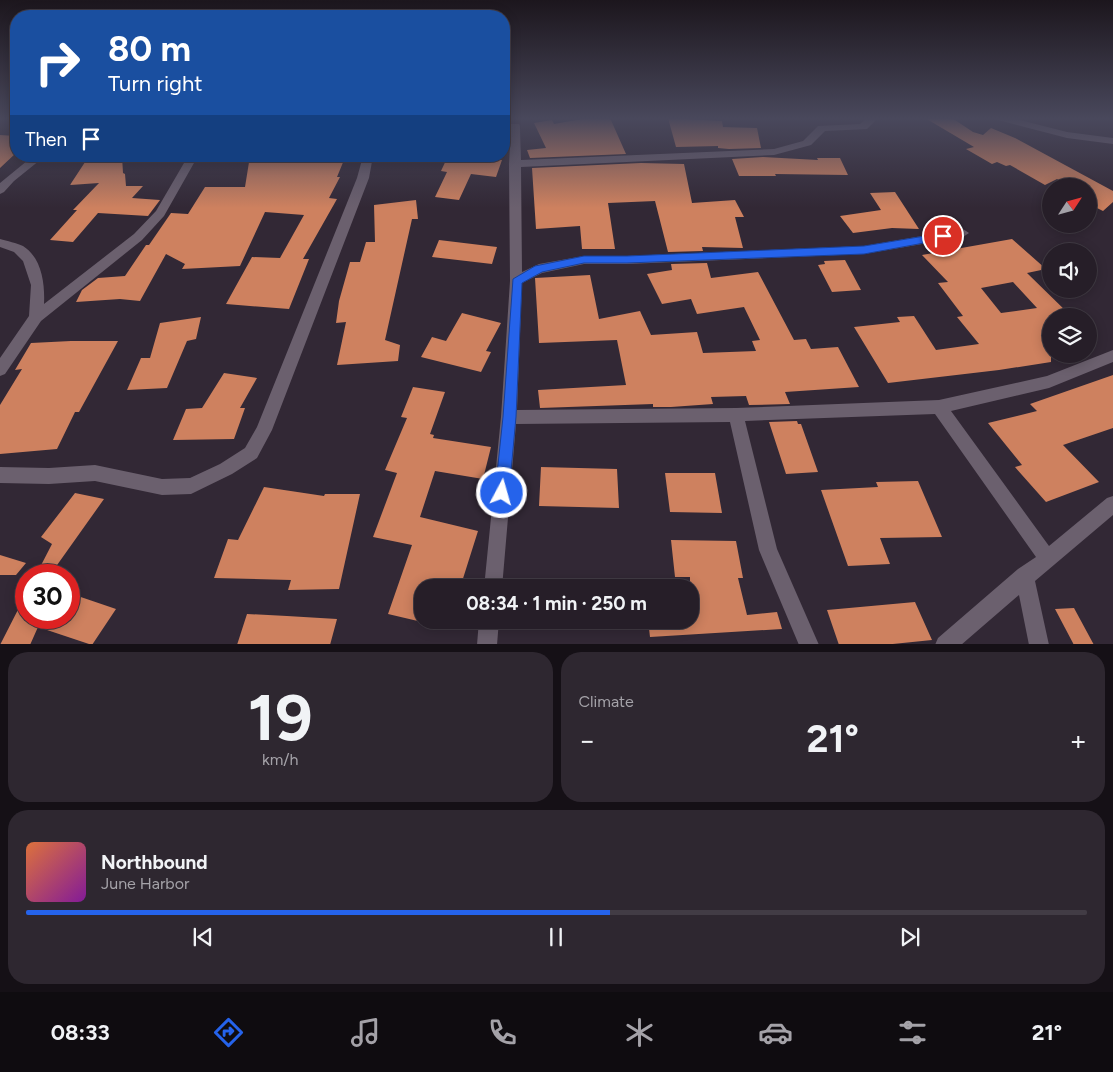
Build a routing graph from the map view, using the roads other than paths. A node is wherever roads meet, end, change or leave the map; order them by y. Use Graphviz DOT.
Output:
graph roads {
  1 [pos="514,148"];
  2 [pos="788,148"];
  3 [pos="32,162"];
  4 [pos="190,162"];
  5 [pos="367,162"];
  6 [pos="514,164"];
  7 [pos="0,190"];
  8 [pos="962,233"];
  9 [pos="0,243"];
  10 [pos="516,281"];
  11 [pos="36,317"];
  12 [pos="1113,356"];
  13 [pos="0,370"];
  14 [pos="939,407"];
  15 [pos="736,415"];
  16 [pos="509,417"];
  17 [pos="0,475"];
  18 [pos="1113,504"];
  19 [pos="1047,558"];
  20 [pos="1025,576"];
  21 [pos="494,579"];
  22 [pos="489,629"];
  23 [pos="487,644"];
  24 [pos="809,644"];
  25 [pos="945,644"];
  26 [pos="1039,644"];
  1 -- 6 [label="street"];
  2 -- 6 [label="street"];
  3 -- 7 [label="street"];
  4 -- 11 [label="street"];
  5 -- 17 [label="street"];
  6 -- 10 [label="street"];
  8 -- 10 [label="street"];
  9 -- 11 [label="street"];
  10 -- 16 [label="street"];
  11 -- 13 [label="street"];
  12 -- 14 [label="street"];
  14 -- 15 [label="street"];
  14 -- 19 [label="street"];
  15 -- 16 [label="street"];
  15 -- 24 [label="street"];
  16 -- 21 [label="street"];
  18 -- 19 [label="street"];
  19 -- 20 [label="street"];
  20 -- 25 [label="street"];
  20 -- 26 [label="street"];
  22 -- 23 [label="street"];
}
